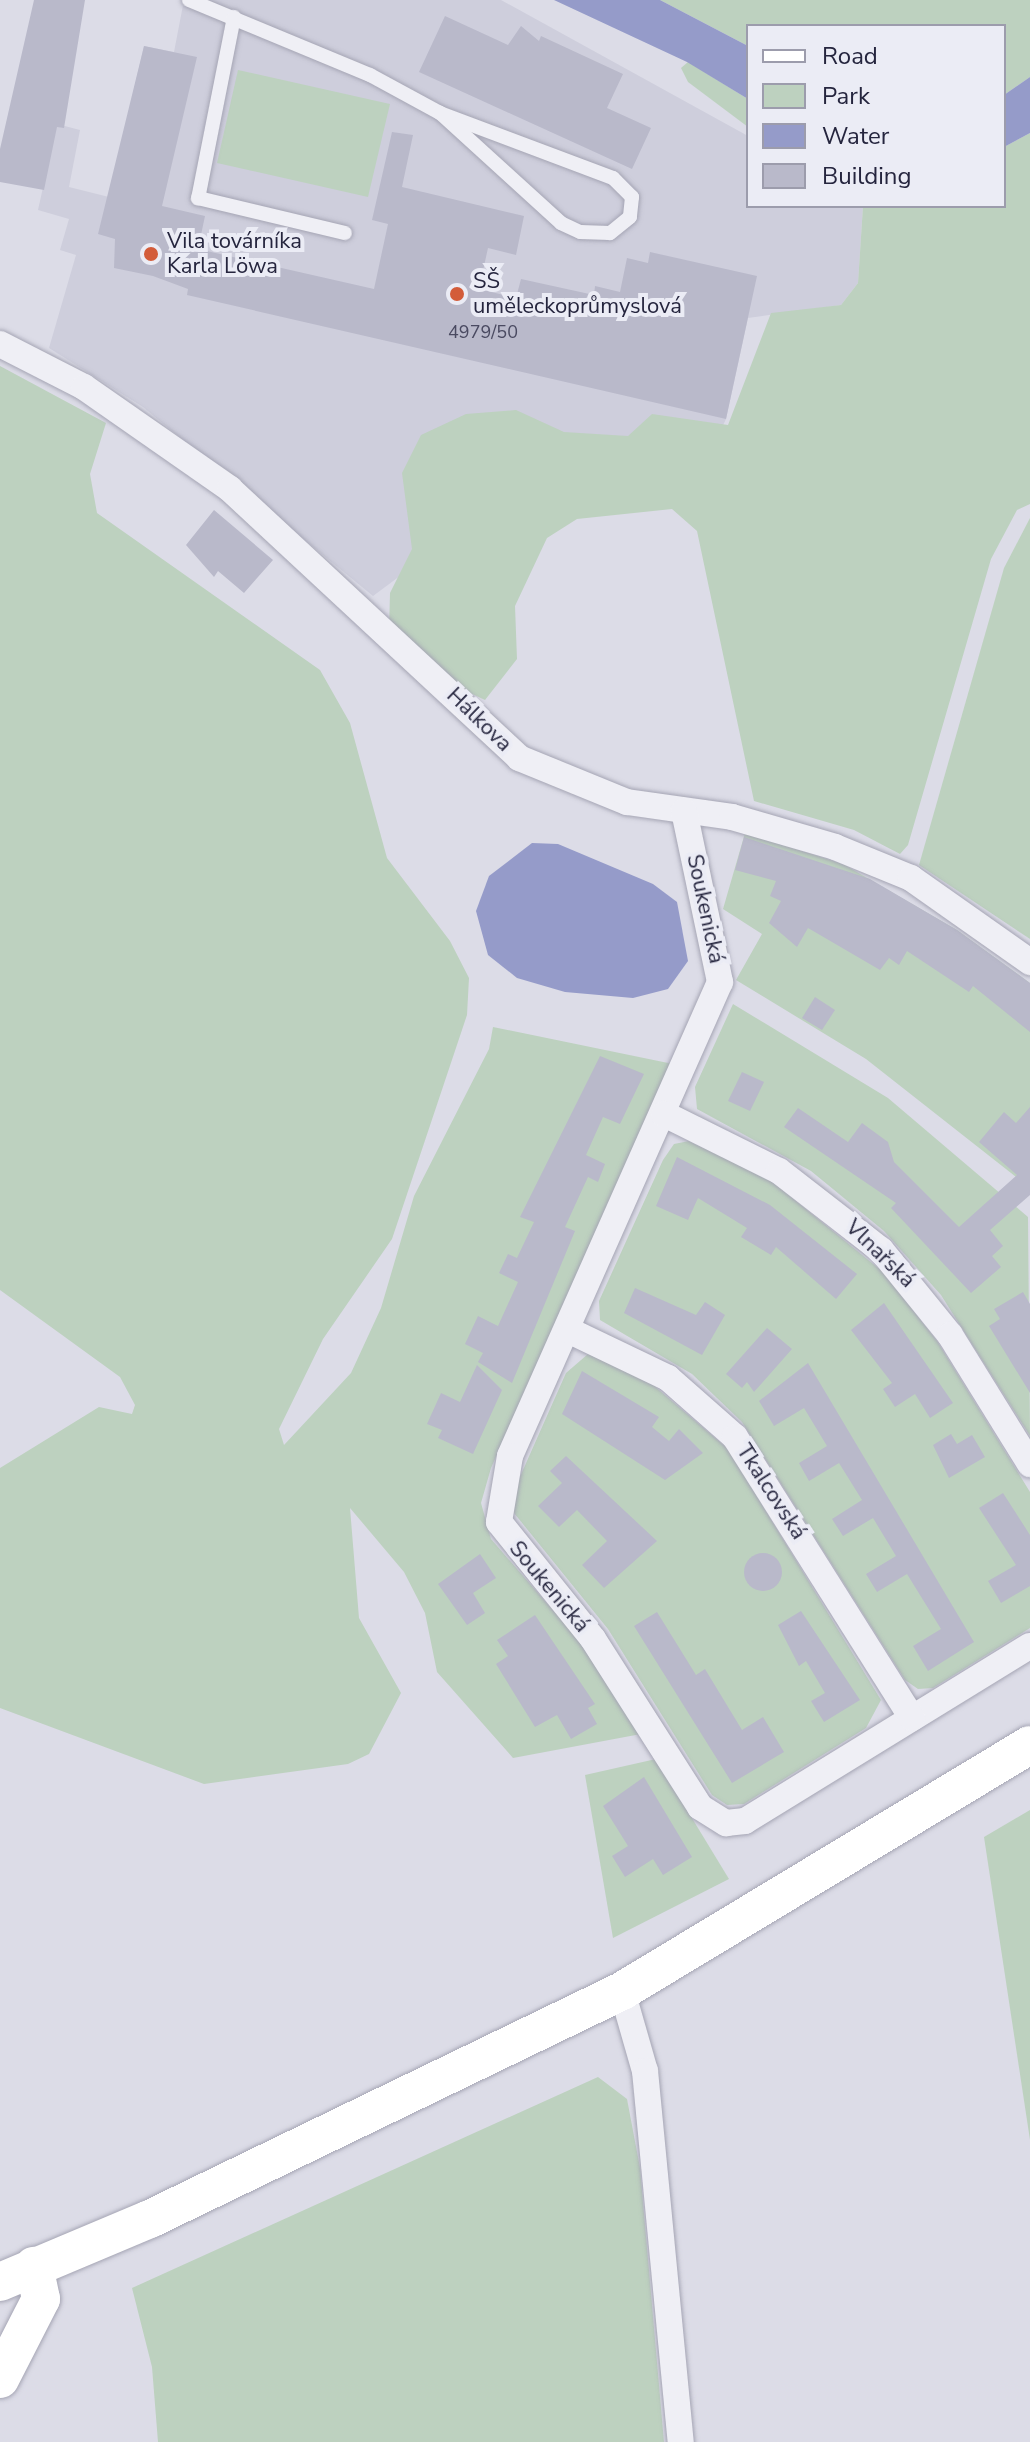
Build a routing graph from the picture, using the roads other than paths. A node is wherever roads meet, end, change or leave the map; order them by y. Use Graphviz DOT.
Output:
graph roads {
  1 [pos="189,0"];
  2 [pos="234,17"];
  3 [pos="440,113"];
  4 [pos="345,233"];
  5 [pos="0,344"];
  6 [pos="684,811"];
  7 [pos="1030,962"];
  8 [pos="664,1114"];
  9 [pos="568,1330"];
  10 [pos="1030,1464"];
  11 [pos="1030,1646"];
  12 [pos="912,1718"];
  13 [pos="1030,1745"];
  14 [pos="622,1991"];
  15 [pos="34,2266"];
  16 [pos="0,2282"];
  17 [pos="0,2379"];
  18 [pos="681,2442"];
  1 -- 2 [label="lane"];
  2 -- 3 [label="lane"];
  2 -- 4 [label="lane"];
  3 -- 3 [label="lane"];
  5 -- 6 [label="street, Hálkova"];
  6 -- 7 [label="street, Hálkova"];
  6 -- 8 [label="street, Soukenická"];
  8 -- 9 [label="street, Soukenická"];
  8 -- 10 [label="street, Vlnařská"];
  9 -- 12 [label="street, Tkalcovská"];
  9 -- 12 [label="street, Soukenická"];
  11 -- 12 [label="street, Soukenická"];
  13 -- 14 [label="main road"];
  14 -- 15 [label="main road"];
  14 -- 18 [label="street"];
  15 -- 16 [label="main road"];
  15 -- 17 [label="main road"];
}
